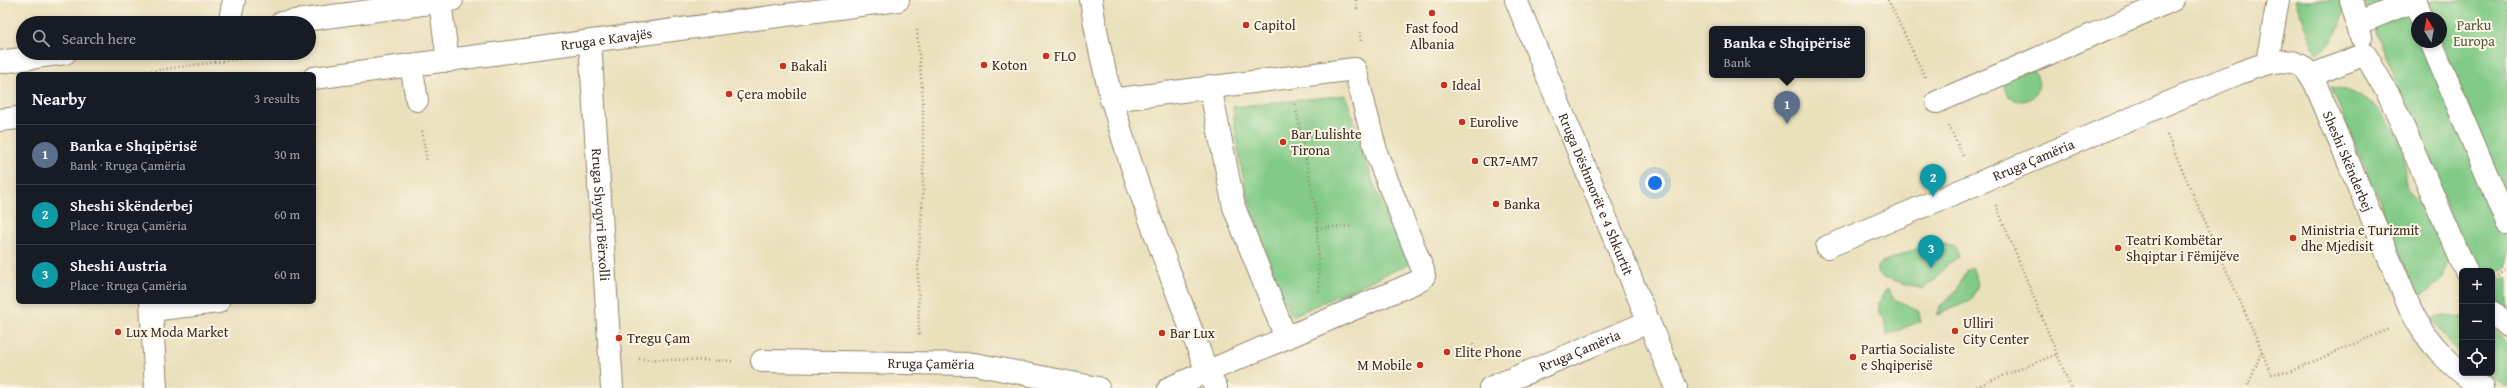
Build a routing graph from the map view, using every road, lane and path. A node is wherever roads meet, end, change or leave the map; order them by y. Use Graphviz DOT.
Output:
graph roads {
  1 [pos="234,0"];
  2 [pos="898,0"];
  3 [pos="1091,0"];
  4 [pos="1356,0"];
  5 [pos="1516,0"];
  6 [pos="2173,0"];
  7 [pos="2278,0"];
  8 [pos="2351,0"];
  9 [pos="2414,0"];
  10 [pos="443,1"];
  11 [pos="1357,11"];
  12 [pos="2419,12"];
  13 [pos="231,16"];
  14 [pos="316,18"];
  15 [pos="2357,24"];
  16 [pos="917,30"];
  17 [pos="590,42"];
  18 [pos="2434,48"];
  19 [pos="2365,54"];
  20 [pos="16,60"];
  21 [pos="232,60"];
  22 [pos="448,61"];
  23 [pos="0,62"];
  24 [pos="2267,63"];
  25 [pos="411,65"];
  26 [pos="142,72"];
  27 [pos="2239,73"];
  28 [pos="2310,76"];
  29 [pos="316,78"];
  30 [pos="1210,86"];
  31 [pos="417,100"];
  32 [pos="1111,100"];
  33 [pos="1294,100"];
  34 [pos="1937,102"];
  35 [pos="2154,109"];
  36 [pos="16,118"];
  37 [pos="0,120"];
  38 [pos="422,131"];
  39 [pos="1330,133"];
  40 [pos="1302,139"];
  41 [pos="428,161"];
  42 [pos="1986,180"];
  43 [pos="2507,223"];
  44 [pos="1353,226"];
  45 [pos="1317,228"];
  46 [pos="1827,247"];
  47 [pos="2465,268"];
  48 [pos="2507,269"];
  49 [pos="2495,277"];
  50 [pos="1319,298"];
  51 [pos="185,304"];
  52 [pos="152,306"];
  53 [pos="2495,315"];
  54 [pos="2415,318"];
  55 [pos="1648,322"];
  56 [pos="2507,326"];
  57 [pos="1286,338"];
  58 [pos="2262,351"];
  59 [pos="2057,354"];
  60 [pos="610,358"];
  61 [pos="762,361"];
  62 [pos="920,363"];
  63 [pos="1211,380"];
  64 [pos="156,388"];
  65 [pos="612,388"];
  66 [pos="1098,388"];
  67 [pos="1169,388"];
  68 [pos="1490,388"];
  69 [pos="1676,388"];
  70 [pos="1974,388"];
  71 [pos="2071,388"];
  72 [pos="2247,388"];
  73 [pos="2482,388"];
  1 -- 13 [label="street"];
  2 -- 17 [label="street, Rruga e Kavajës"];
  3 -- 32 [label="street"];
  4 -- 11 [label="path"];
  5 -- 55 [label="street, Rruga Dëshmorët e 4 Shkurtit"];
  6 -- 34 [label="street"];
  7 -- 24 [label="street"];
  8 -- 15 [label="street"];
  9 -- 12 [label="street"];
  9 -- 15 [label="street"];
  10 -- 14 [label="street"];
  10 -- 22 [label="street"];
  15 -- 19 [label="street"];
  16 -- 62 [label="path"];
  17 -- 22 [label="street, Rruga e Kavajës"];
  17 -- 60 [label="street, Rruga Shyqyri Bërxolli"];
  18 -- 43 [label="street"];
  19 -- 28 [label="street"];
  19 -- 47 [label="street"];
  20 -- 23 [label="street"];
  21 -- 26 [label="path"];
  22 -- 25 [label="street, Rruga e Kavajës"];
  24 -- 27 [label="street, Sheshi Skënderbej"];
  24 -- 28 [label="street, Sheshi Skënderbej"];
  25 -- 29 [label="street, Rruga e Kavajës"];
  25 -- 31 [label="street"];
  27 -- 35 [label="street, Rruga Çamëria"];
  28 -- 54 [label="street, Sheshi Skënderbej"];
  30 -- 32 [label="street"];
  30 -- 57 [label="street"];
  30 -- 57 [label="street"];
  32 -- 63 [label="street"];
  33 -- 40 [label="path"];
  35 -- 42 [label="street, Rruga Çamëria"];
  35 -- 58 [label="path"];
  36 -- 37 [label="street"];
  38 -- 41 [label="path"];
  39 -- 40 [label="path"];
  40 -- 45 [label="path"];
  42 -- 46 [label="street, Rruga Çamëria"];
  42 -- 59 [label="path"];
  44 -- 45 [label="path"];
  45 -- 50 [label="path"];
  48 -- 49 [label="path"];
  51 -- 52 [label="street"];
  52 -- 64 [label="street"];
  53 -- 56 [label="street"];
  54 -- 58 [label="path"];
  54 -- 73 [label="street, Sheshi Skënderbej"];
  55 -- 68 [label="street, Rruga Çamëria"];
  55 -- 69 [label="street, Rruga Dëshmorët e 4 Shkurtit"];
  57 -- 63 [label="street"];
  58 -- 72 [label="path"];
  59 -- 70 [label="path"];
  59 -- 71 [label="path"];
  60 -- 61 [label="path"];
  60 -- 65 [label="street, Rruga Shyqyri Bërxolli"];
  61 -- 62 [label="street, Rruga Çamëria"];
  62 -- 66 [label="street, Rruga Çamëria"];
  63 -- 67 [label="street"];
}
